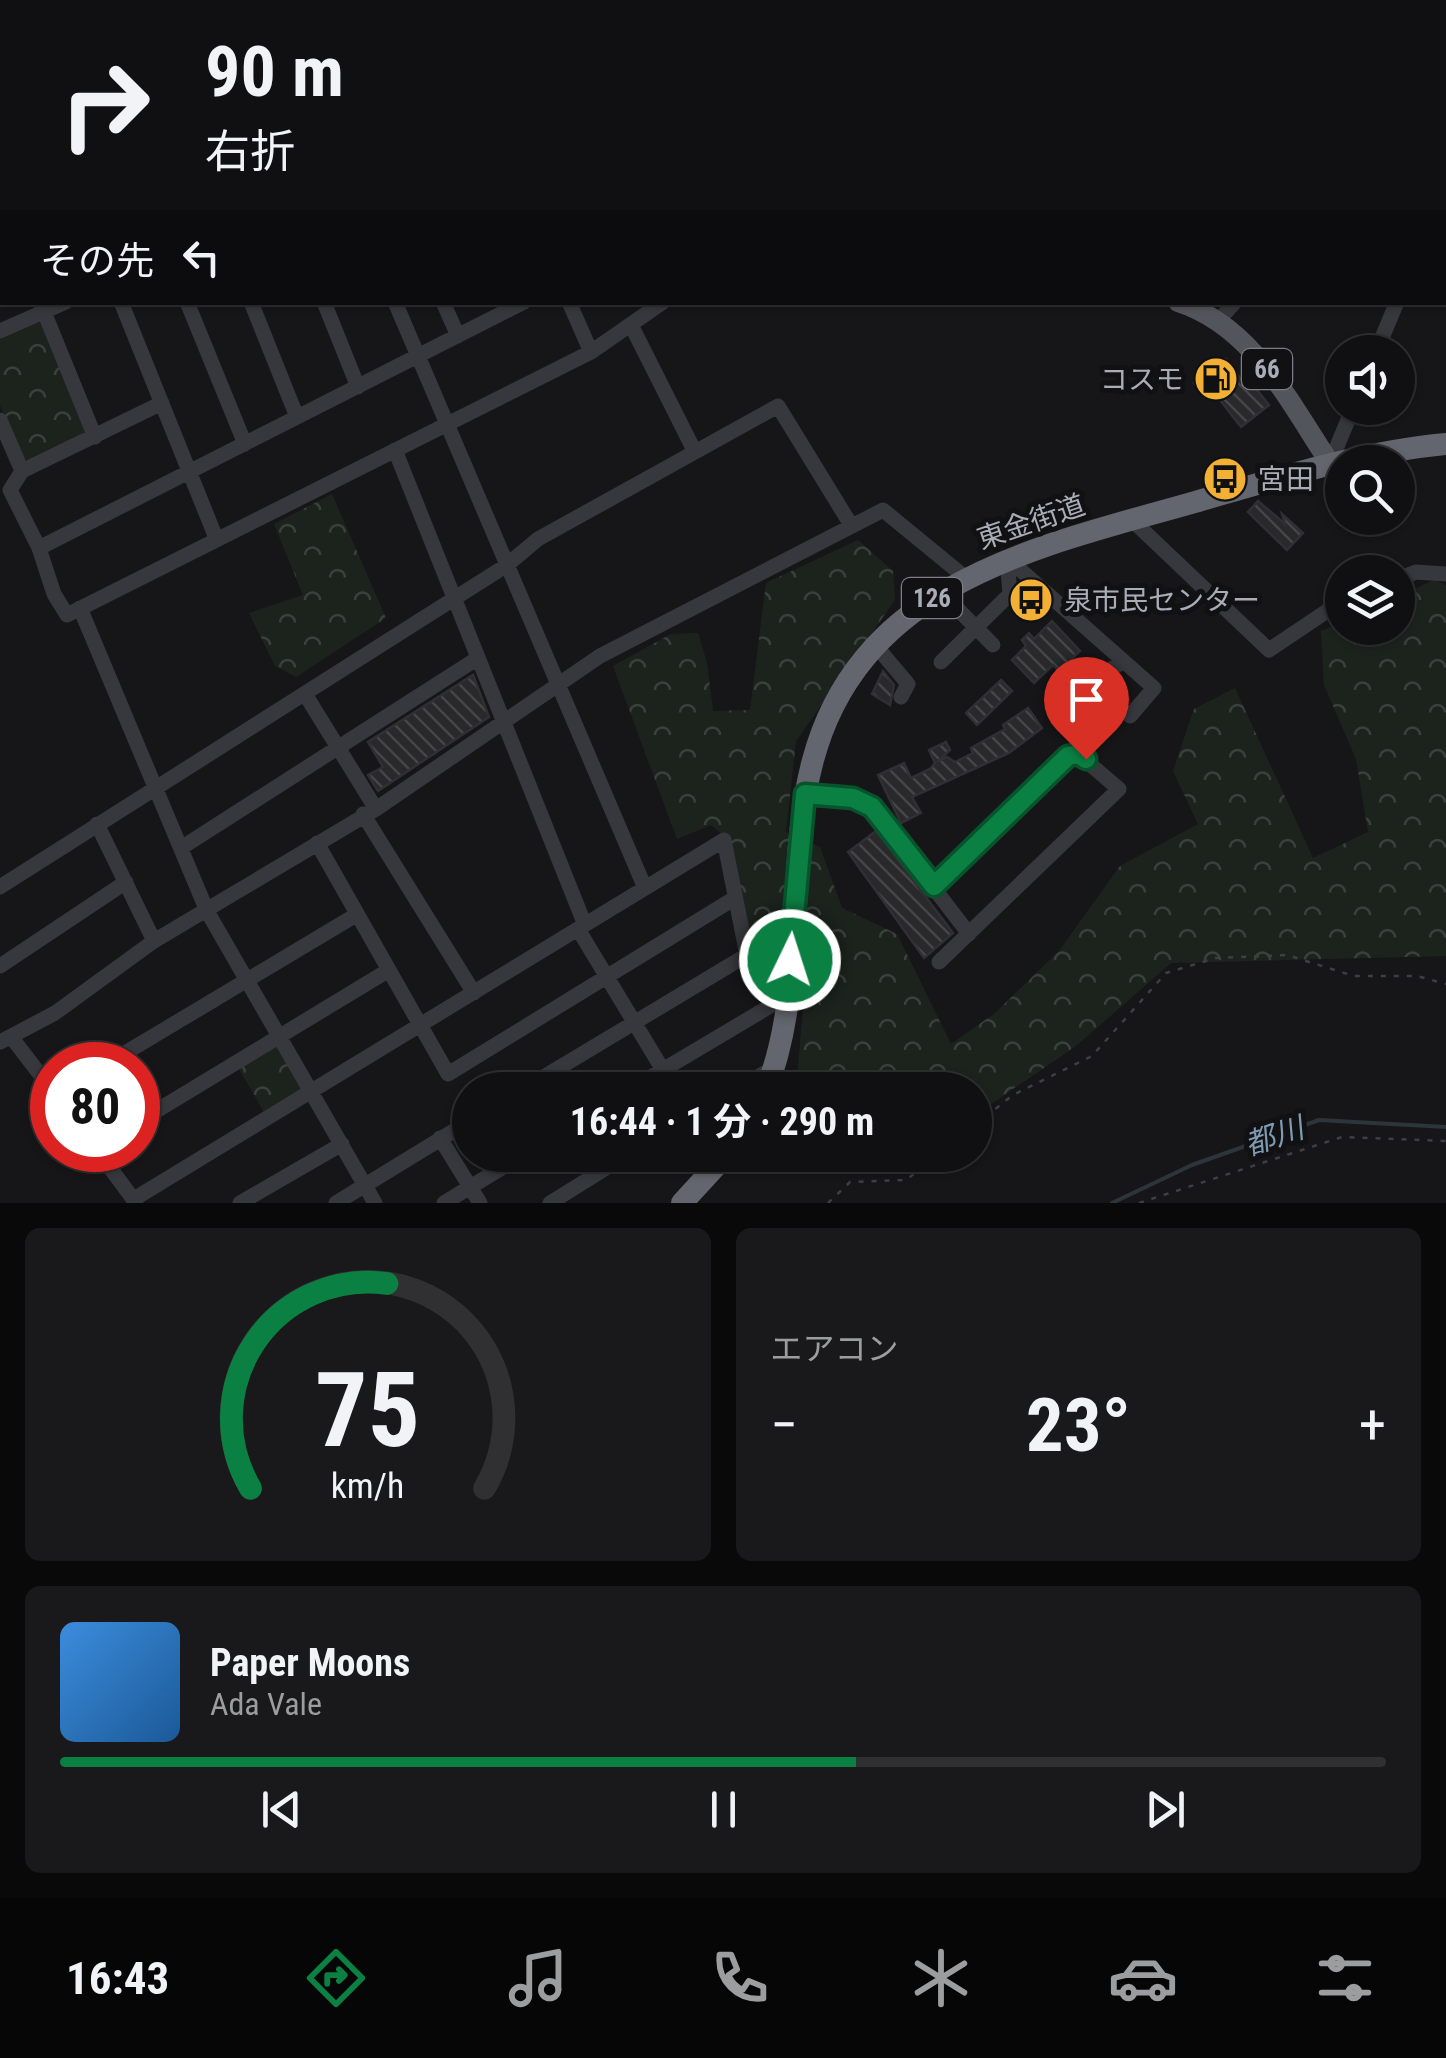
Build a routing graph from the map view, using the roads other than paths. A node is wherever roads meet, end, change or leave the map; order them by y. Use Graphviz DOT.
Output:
graph roads {
  1 [pos="122,305"];
  2 [pos="188,305"];
  3 [pos="252,305"];
  4 [pos="325,305"];
  5 [pos="396,305"];
  6 [pos="444,305"];
  7 [pos="517,305"];
  8 [pos="569,305"];
  9 [pos="659,305"];
  10 [pos="1184,305"];
  11 [pos="1232,305"];
  12 [pos="1396,305"];
  13 [pos="42,307"];
  14 [pos="1218,321"];
  15 [pos="632,325"];
  16 [pos="0,331"];
  17 [pos="1383,335"];
  18 [pos="458,336"];
  19 [pos="591,352"];
  20 [pos="417,357"];
  21 [pos="358,386"];
  22 [pos="162,403"];
  23 [pos="297,417"];
  24 [pos="0,420"];
  25 [pos="446,423"];
  26 [pos="95,436"];
  27 [pos="245,444"];
  28 [pos="1446,444"];
  29 [pos="1415,449"];
  30 [pos="395,450"];
  31 [pos="695,452"];
  32 [pos="1325,455"];
  33 [pos="1325,464"];
  34 [pos="22,471"];
  35 [pos="189,472"];
  36 [pos="1132,520"];
  37 [pos="851,526"];
  38 [pos="216,538"];
  39 [pos="38,548"];
  40 [pos="1007,558"];
  41 [pos="507,565"];
  42 [pos="1415,572"];
  43 [pos="1446,574"];
  44 [pos="966,578"];
  45 [pos="941,592"];
  46 [pos="454,597"];
  47 [pos="80,608"];
  48 [pos="1325,612"];
  49 [pos="976,627"];
  50 [pos="993,645"];
  51 [pos="876,646"];
  52 [pos="478,658"];
  53 [pos="1123,661"];
  54 [pos="941,662"];
  55 [pos="560,688"];
  56 [pos="305,694"];
  57 [pos="901,696"];
  58 [pos="503,721"];
  59 [pos="338,749"];
  60 [pos="156,790"];
  61 [pos="805,794"];
  62 [pos="369,812"];
  63 [pos="97,824"];
  64 [pos="317,843"];
  65 [pos="181,848"];
  66 [pos="126,882"];
  67 [pos="934,886"];
  68 [pos="0,887"];
  69 [pos="646,888"];
  70 [pos="735,898"];
  71 [pos="206,912"];
  72 [pos="356,915"];
  73 [pos="581,927"];
  74 [pos="969,934"];
  75 [pos="154,941"];
  76 [pos="940,962"];
  77 [pos="0,966"];
  78 [pos="389,970"];
  79 [pos="606,976"];
  80 [pos="248,980"];
  81 [pos="474,994"];
  82 [pos="787,996"];
  83 [pos="634,1024"];
  84 [pos="422,1025"];
  85 [pos="280,1036"];
  86 [pos="6,1040"];
  87 [pos="144,1042"];
  88 [pos="30,1066"];
  89 [pos="775,1067"];
  90 [pos="662,1070"];
  91 [pos="553,1072"];
  92 [pos="659,1072"];
  93 [pos="767,1072"];
  94 [pos="773,1072"];
  95 [pos="312,1092"];
  96 [pos="160,1109"];
  97 [pos="452,1131"];
  98 [pos="440,1138"];
  99 [pos="342,1144"];
  100 [pos="113,1172"];
  101 [pos="496,1172"];
  102 [pos="600,1172"];
  103 [pos="708,1172"];
  104 [pos="366,1187"];
  105 [pos="470,1188"];
  106 [pos="135,1201"];
  107 [pos="240,1203"];
  108 [pos="336,1203"];
  109 [pos="375,1203"];
  110 [pos="444,1203"];
  111 [pos="480,1203"];
  112 [pos="550,1203"];
  113 [pos="682,1203"];
  1 -- 22 [label="street"];
  2 -- 27 [label="street"];
  3 -- 23 [label="street"];
  4 -- 21 [label="street"];
  5 -- 20 [label="street"];
  6 -- 18 [label="street"];
  7 -- 18 [label="street"];
  8 -- 19 [label="street"];
  9 -- 15 [label="street"];
  10 -- 14 [label="main road, 66"];
  11 -- 14 [label="street"];
  12 -- 17 [label="street"];
  13 -- 16 [label="street"];
  13 -- 26 [label="street"];
  14 -- 32 [label="main road, 66"];
  15 -- 19 [label="street"];
  15 -- 31 [label="street"];
  18 -- 20 [label="street"];
  19 -- 25 [label="street"];
  20 -- 21 [label="street"];
  20 -- 25 [label="street"];
  21 -- 23 [label="street"];
  22 -- 26 [label="street"];
  22 -- 35 [label="street"];
  23 -- 27 [label="street"];
  24 -- 34 [label="street"];
  25 -- 30 [label="street"];
  25 -- 41 [label="street"];
  26 -- 34 [label="street"];
  27 -- 35 [label="street"];
  28 -- 29 [label="highway, 東金街道 / 126"];
  30 -- 38 [label="street"];
  30 -- 46 [label="street"];
  31 -- 37 [label="street"];
  31 -- 41 [label="street"];
  33 -- 36 [label="highway, 東金街道 / 126"];
  34 -- 39 [label="street"];
  35 -- 38 [label="street"];
  35 -- 39 [label="street"];
  36 -- 40 [label="highway, 東金街道 / 126"];
  36 -- 48 [label="street"];
  37 -- 44 [label="street"];
  37 -- 55 [label="street"];
  38 -- 47 [label="street"];
  39 -- 47 [label="street"];
  40 -- 44 [label="highway, 東金街道 / 126"];
  40 -- 49 [label="street"];
  40 -- 53 [label="street"];
  41 -- 46 [label="street"];
  41 -- 55 [label="street"];
  42 -- 43 [label="street"];
  44 -- 45 [label="highway, 東金街道 / 126"];
  45 -- 49 [label="street"];
  45 -- 51 [label="highway, 東金街道 / 126"];
  46 -- 52 [label="street"];
  46 -- 56 [label="street"];
  47 -- 60 [label="street"];
  49 -- 50 [label="street"];
  49 -- 54 [label="street"];
  51 -- 57 [label="street"];
  51 -- 61 [label="highway, 東金街道 / 126"];
  52 -- 58 [label="street"];
  52 -- 59 [label="street"];
  55 -- 58 [label="street"];
  55 -- 69 [label="street"];
  56 -- 59 [label="street"];
  56 -- 60 [label="street"];
  58 -- 62 [label="street"];
  58 -- 73 [label="street"];
  59 -- 62 [label="street"];
  59 -- 65 [label="street"];
  60 -- 63 [label="street"];
  60 -- 65 [label="street"];
  61 -- 67 [label="street"];
  61 -- 82 [label="highway, 東金街道 / 126"];
  62 -- 64 [label="street"];
  62 -- 81 [label="street"];
  63 -- 66 [label="street"];
  63 -- 68 [label="street"];
  64 -- 71 [label="street"];
  64 -- 72 [label="street"];
  65 -- 71 [label="street"];
  66 -- 75 [label="street"];
  66 -- 77 [label="street"];
  67 -- 74 [label="street"];
  67 -- 74 [label="street"];
  69 -- 70 [label="street"];
  69 -- 73 [label="street"];
  70 -- 79 [label="street"];
  70 -- 83 [label="street"];
  71 -- 75 [label="street"];
  71 -- 80 [label="street"];
  72 -- 78 [label="street"];
  72 -- 80 [label="street"];
  73 -- 79 [label="street"];
  73 -- 81 [label="street"];
  74 -- 76 [label="street"];
  75 -- 86 [label="street"];
  78 -- 84 [label="street"];
  78 -- 85 [label="street"];
  79 -- 83 [label="street"];
  79 -- 84 [label="street"];
  80 -- 85 [label="street"];
  80 -- 87 [label="street"];
  81 -- 84 [label="street"];
  82 -- 89 [label="highway, 東金街道 / 126"];
  82 -- 90 [label="street"];
  83 -- 90 [label="street"];
  83 -- 91 [label="street"];
  84 -- 95 [label="street"];
  85 -- 95 [label="street"];
  85 -- 96 [label="street"];
  86 -- 88 [label="street"];
  89 -- 93 [label="street"];
  89 -- 94 [label="highway, 東金街道 / 126"];
  90 -- 92 [label="street"];
  95 -- 99 [label="street"];
  95 -- 106 [label="street"];
  97 -- 98 [label="street"];
  98 -- 104 [label="street"];
  98 -- 105 [label="street"];
  99 -- 104 [label="street"];
  99 -- 107 [label="street"];
  100 -- 106 [label="street"];
  101 -- 105 [label="street"];
  102 -- 112 [label="street"];
  103 -- 113 [label="highway"];
  104 -- 108 [label="street"];
  104 -- 109 [label="street"];
  105 -- 110 [label="street"];
  105 -- 111 [label="street"];
}
